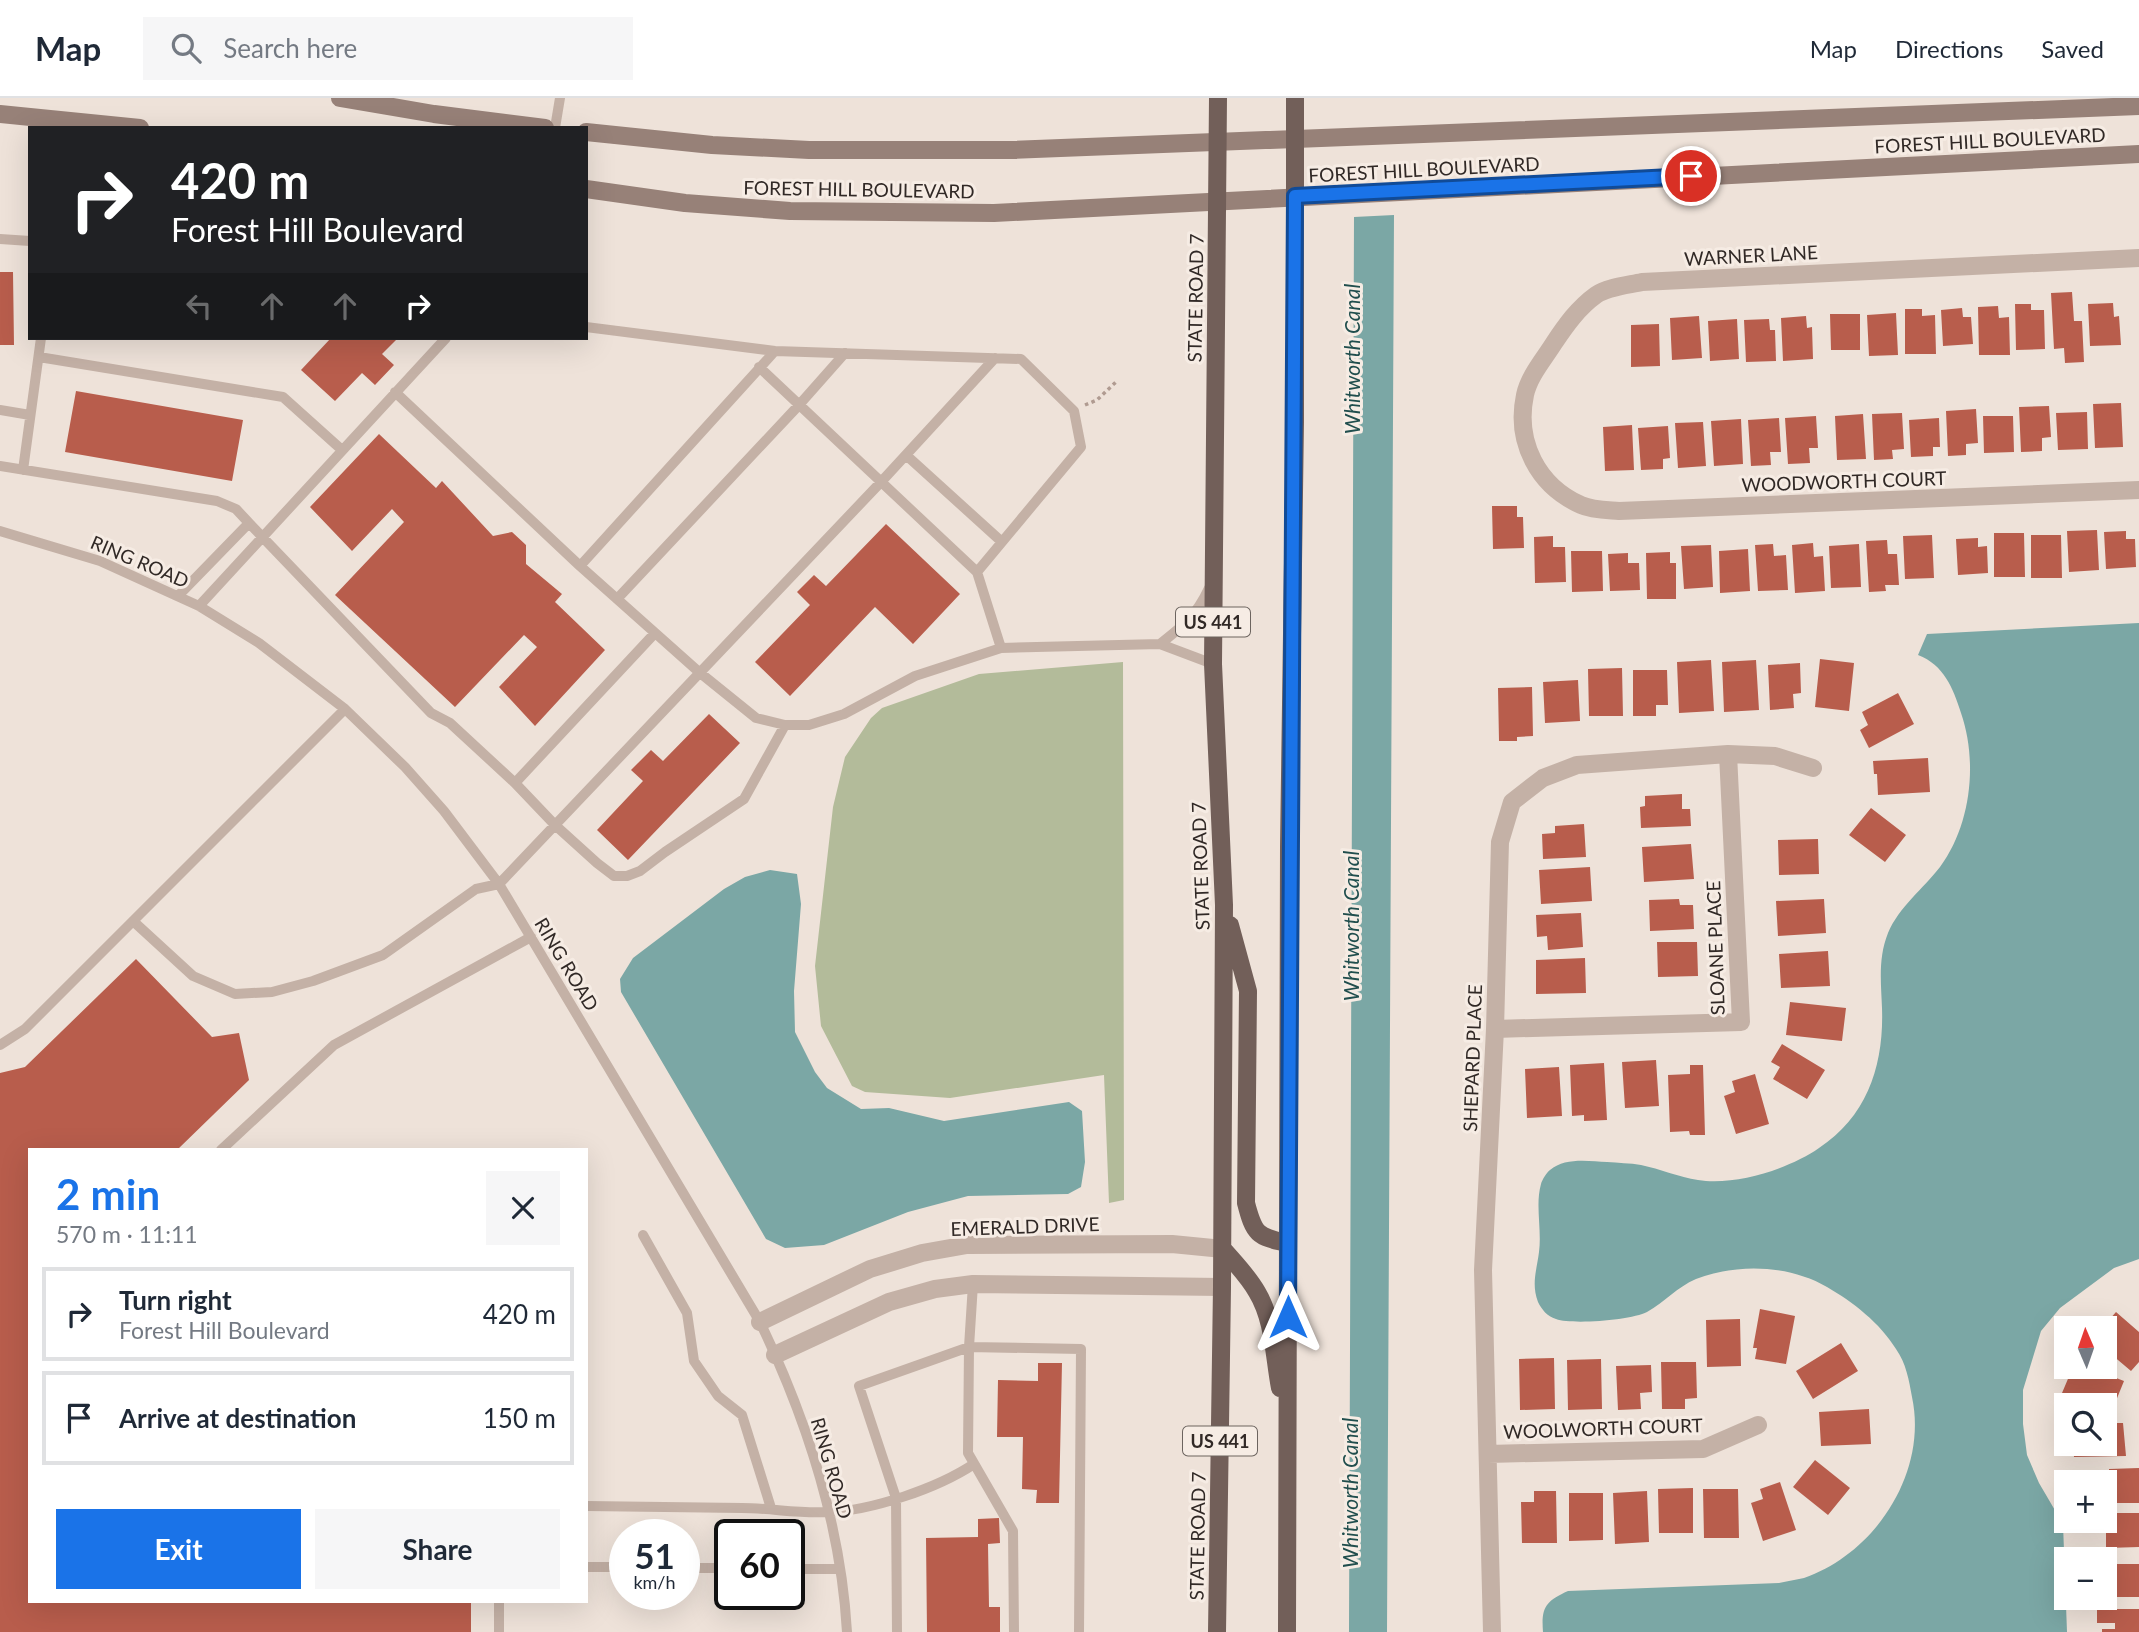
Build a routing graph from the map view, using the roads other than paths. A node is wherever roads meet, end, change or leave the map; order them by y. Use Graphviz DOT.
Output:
graph roads {
  1 [pos="340,98"];
  2 [pos="560,98"];
  3 [pos="1218,98"];
  4 [pos="1295,98"];
  5 [pos="2139,106"];
  6 [pos="0,114"];
  7 [pos="120,126"];
  8 [pos="529,126"];
  9 [pos="555,126"];
  10 [pos="588,132"];
  11 [pos="1295,138"];
  12 [pos="1218,140"];
  13 [pos="2139,154"];
  14 [pos="588,189"];
  15 [pos="1295,196"];
  16 [pos="1217,203"];
  17 [pos="0,239"];
  18 [pos="28,241"];
  19 [pos="2139,258"];
  20 [pos="588,327"];
  21 [pos="41,340"];
  22 [pos="444,340"];
  23 [pos="775,351"];
  24 [pos="845,353"];
  25 [pos="38,357"];
  26 [pos="995,358"];
  27 [pos="759,367"];
  28 [pos="395,392"];
  29 [pos="799,405"];
  30 [pos="0,410"];
  31 [pos="30,415"];
  32 [pos="342,450"];
  33 [pos="906,455"];
  34 [pos="0,466"];
  35 [pos="23,470"];
  36 [pos="881,482"];
  37 [pos="1555,490"];
  38 [pos="2139,490"];
  39 [pos="249,523"];
  40 [pos="0,531"];
  41 [pos="263,537"];
  42 [pos="1002,542"];
  43 [pos="580,566"];
  44 [pos="977,572"];
  45 [pos="1214,579"];
  46 [pos="178,596"];
  47 [pos="617,599"];
  48 [pos="200,606"];
  49 [pos="655,633"];
  50 [pos="1160,644"];
  51 [pos="1002,648"];
  52 [pos="1213,664"];
  53 [pos="699,672"];
  54 [pos="345,709"];
  55 [pos="785,724"];
  56 [pos="1728,754"];
  57 [pos="1813,768"];
  58 [pos="516,783"];
  59 [pos="555,825"];
  60 [pos="499,884"];
  61 [pos="1224,905"];
  62 [pos="133,921"];
  63 [pos="531,937"];
  64 [pos="1495,1029"];
  65 [pos="0,1045"];
  66 [pos="223,1148"];
  67 [pos="643,1234"];
  68 [pos="1288,1243"];
  69 [pos="1223,1250"];
  70 [pos="973,1284"];
  71 [pos="1222,1287"];
  72 [pos="760,1322"];
  73 [pos="969,1347"];
  74 [pos="775,1355"];
  75 [pos="1758,1425"];
  76 [pos="1288,1440"];
  77 [pos="1488,1454"];
  78 [pos="974,1464"];
  79 [pos="896,1498"];
  80 [pos="588,1506"];
  81 [pos="771,1508"];
  82 [pos="828,1513"];
  83 [pos="588,1567"];
  84 [pos="609,1567"];
  85 [pos="805,1569"];
  86 [pos="839,1569"];
  87 [pos="499,1603"];
  88 [pos="499,1632"];
  89 [pos="848,1632"];
  90 [pos="897,1632"];
  91 [pos="1014,1632"];
  92 [pos="1079,1632"];
  93 [pos="1217,1632"];
  94 [pos="1287,1632"];
  95 [pos="1492,1632"];
  1 -- 8 [label="main road"];
  2 -- 9 [label="lane"];
  3 -- 12 [label="main road, STATE ROAD 7 / US 441"];
  4 -- 11 [label="main road"];
  5 -- 11 [label="main road, FOREST HILL BOULEVARD"];
  6 -- 7 [label="main road"];
  10 -- 12 [label="main road, FOREST HILL BOULEVARD"];
  11 -- 12 [label="main road, FOREST HILL BOULEVARD"];
  11 -- 15 [label="main road"];
  12 -- 16 [label="main road, STATE ROAD 7 / US 441"];
  13 -- 15 [label="main road, FOREST HILL BOULEVARD"];
  14 -- 16 [label="main road, FOREST HILL BOULEVARD"];
  15 -- 16 [label="main road, FOREST HILL BOULEVARD"];
  15 -- 68 [label="main road"];
  16 -- 45 [label="main road, STATE ROAD 7 / US 441"];
  17 -- 18 [label="lane"];
  19 -- 37 [label="street, WARNER LANE"];
  20 -- 23 [label="lane"];
  21 -- 25 [label="lane"];
  22 -- 28 [label="lane"];
  23 -- 24 [label="lane"];
  23 -- 27 [label="lane"];
  24 -- 26 [label="lane"];
  24 -- 29 [label="lane"];
  25 -- 31 [label="lane"];
  25 -- 32 [label="lane"];
  26 -- 33 [label="lane"];
  26 -- 42 [label="lane"];
  27 -- 29 [label="lane"];
  27 -- 43 [label="lane"];
  28 -- 32 [label="lane"];
  28 -- 43 [label="lane"];
  29 -- 36 [label="lane"];
  29 -- 47 [label="lane"];
  30 -- 31 [label="lane"];
  31 -- 35 [label="lane"];
  32 -- 41 [label="lane"];
  33 -- 36 [label="lane"];
  33 -- 42 [label="lane"];
  34 -- 35 [label="lane"];
  35 -- 39 [label="lane"];
  36 -- 44 [label="lane"];
  36 -- 53 [label="lane"];
  37 -- 38 [label="street, WOODWORTH COURT"];
  39 -- 41 [label="lane"];
  39 -- 46 [label="lane"];
  40 -- 46 [label="lane, RING ROAD"];
  41 -- 48 [label="lane"];
  41 -- 58 [label="lane"];
  42 -- 44 [label="lane"];
  43 -- 47 [label="lane"];
  44 -- 51 [label="lane"];
  45 -- 50 [label="lane"];
  45 -- 52 [label="main road, STATE ROAD 7 / US 441"];
  46 -- 48 [label="lane, RING ROAD"];
  47 -- 49 [label="lane"];
  48 -- 54 [label="lane, RING ROAD"];
  49 -- 53 [label="lane"];
  49 -- 58 [label="lane"];
  50 -- 51 [label="lane"];
  50 -- 52 [label="lane"];
  51 -- 55 [label="lane"];
  52 -- 61 [label="main road, STATE ROAD 7 / US 441"];
  53 -- 55 [label="lane"];
  53 -- 59 [label="lane"];
  54 -- 60 [label="lane, RING ROAD"];
  54 -- 62 [label="lane"];
  55 -- 59 [label="lane"];
  56 -- 57 [label="street, SHEPARD PLACE"];
  56 -- 64 [label="street, SHEPARD PLACE"];
  56 -- 64 [label="street, SLOANE PLACE"];
  58 -- 59 [label="lane"];
  59 -- 60 [label="lane"];
  60 -- 62 [label="lane"];
  60 -- 63 [label="lane, RING ROAD"];
  61 -- 68 [label="main road"];
  61 -- 69 [label="main road, STATE ROAD 7 / US 441"];
  62 -- 65 [label="lane"];
  63 -- 66 [label="lane"];
  63 -- 72 [label="lane, RING ROAD"];
  64 -- 77 [label="street, SHEPARD PLACE"];
  67 -- 81 [label="lane"];
  68 -- 76 [label="main road"];
  69 -- 71 [label="main road, STATE ROAD 7 / US 441"];
  69 -- 72 [label="street, EMERALD DRIVE"];
  69 -- 76 [label="main road"];
  70 -- 71 [label="street"];
  70 -- 73 [label="lane"];
  70 -- 74 [label="street"];
  71 -- 93 [label="main road, STATE ROAD 7 / US 441"];
  72 -- 74 [label="lane, RING ROAD"];
  73 -- 78 [label="lane"];
  73 -- 79 [label="lane"];
  73 -- 92 [label="lane"];
  74 -- 82 [label="lane, RING ROAD"];
  75 -- 77 [label="street, WOOLWORTH COURT"];
  76 -- 94 [label="main road"];
  77 -- 95 [label="street, SHEPARD PLACE"];
  78 -- 79 [label="lane"];
  78 -- 91 [label="lane"];
  79 -- 82 [label="lane"];
  79 -- 90 [label="lane"];
  80 -- 81 [label="lane"];
  81 -- 82 [label="lane"];
  82 -- 86 [label="lane, RING ROAD"];
  83 -- 84 [label="lane"];
  85 -- 86 [label="lane"];
  86 -- 89 [label="lane, RING ROAD"];
  87 -- 88 [label="lane"];
}
